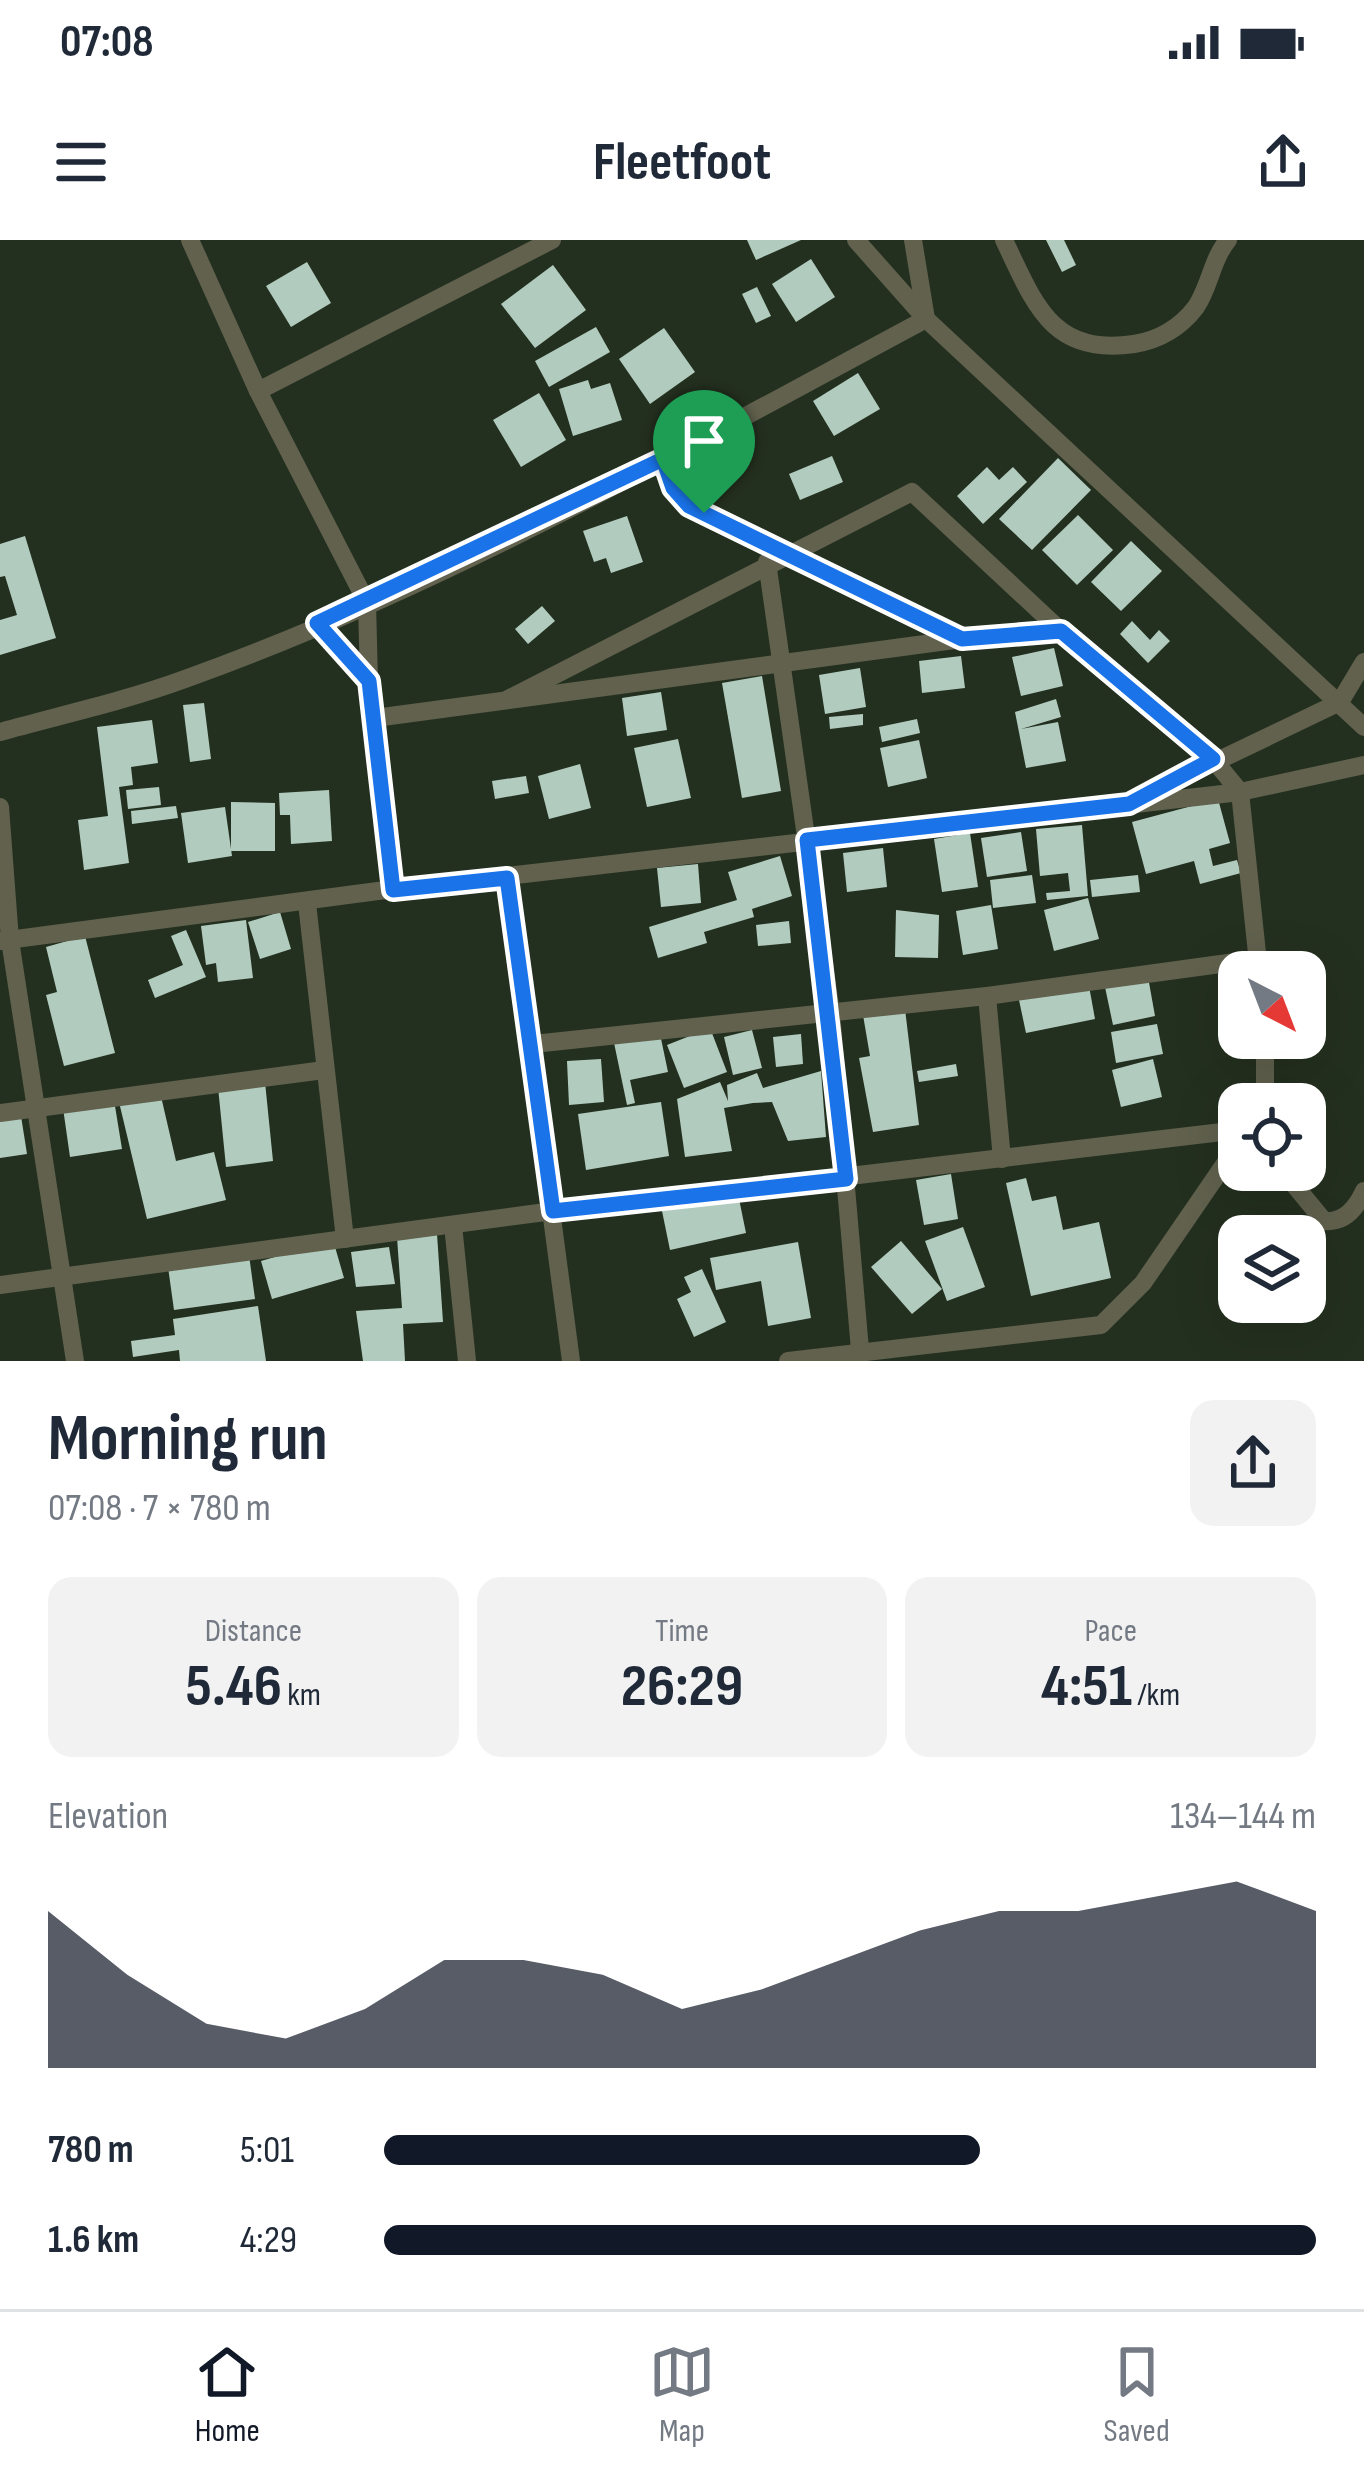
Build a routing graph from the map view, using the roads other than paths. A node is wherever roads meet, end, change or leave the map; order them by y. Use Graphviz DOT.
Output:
graph roads {
  1 [pos="190,240"];
  2 [pos="553,240"];
  3 [pos="856,240"];
  4 [pos="913,240"];
  5 [pos="1004,240"];
  6 [pos="1228,240"];
  7 [pos="926,320"];
  8 [pos="258,391"];
  9 [pos="663,459"];
  10 [pos="788,552"];
  11 [pos="766,562"];
  12 [pos="367,603"];
  13 [pos="317,623"];
  14 [pos="1061,631"];
  15 [pos="962,639"];
  16 [pos="1364,662"];
  17 [pos="778,664"];
  18 [pos="369,681"];
  19 [pos="508,699"];
  20 [pos="1340,702"];
  21 [pos="375,718"];
  22 [pos="1363,724"];
  23 [pos="0,732"];
  24 [pos="1213,759"];
  25 [pos="1364,765"];
  26 [pos="1240,792"];
  27 [pos="1129,804"];
  28 [pos="0,807"];
  29 [pos="807,840"];
  30 [pos="507,878"];
  31 [pos="393,890"];
  32 [pos="307,903"];
  33 [pos="5,941"];
  34 [pos="1256,951"];
  35 [pos="1218,970"];
  36 [pos="987,996"];
  37 [pos="831,1013"];
  38 [pos="533,1044"];
  39 [pos="324,1070"];
  40 [pos="34,1107"];
  41 [pos="0,1113"];
  42 [pos="1218,1133"];
  43 [pos="1002,1159"];
  44 [pos="1218,1174"];
  45 [pos="846,1179"];
  46 [pos="1299,1191"];
  47 [pos="1364,1191"];
  48 [pos="553,1211"];
  49 [pos="453,1225"];
  50 [pos="346,1239"];
  51 [pos="58,1275"];
  52 [pos="0,1286"];
  53 [pos="872,1353"];
  54 [pos="75,1361"];
  55 [pos="467,1361"];
  56 [pos="571,1361"];
  57 [pos="788,1361"];
  1 -- 8 [label="street"];
  2 -- 8 [label="street"];
  3 -- 7 [label="street"];
  4 -- 7 [label="street"];
  5 -- 6 [label="street"];
  7 -- 9 [label="street"];
  7 -- 20 [label="street"];
  8 -- 12 [label="street"];
  9 -- 10 [label="street"];
  9 -- 12 [label="street"];
  10 -- 11 [label="street"];
  10 -- 14 [label="street"];
  10 -- 15 [label="street"];
  11 -- 17 [label="street"];
  11 -- 19 [label="street"];
  12 -- 13 [label="street"];
  12 -- 18 [label="street"];
  13 -- 18 [label="street"];
  13 -- 23 [label="street"];
  14 -- 15 [label="street"];
  14 -- 24 [label="street"];
  15 -- 17 [label="street"];
  16 -- 20 [label="street"];
  17 -- 19 [label="street"];
  17 -- 29 [label="street"];
  18 -- 21 [label="street"];
  19 -- 21 [label="street"];
  20 -- 22 [label="street"];
  20 -- 24 [label="street"];
  21 -- 31 [label="street"];
  24 -- 26 [label="street"];
  24 -- 27 [label="street"];
  25 -- 26 [label="street"];
  26 -- 27 [label="street"];
  26 -- 34 [label="street"];
  27 -- 29 [label="street"];
  28 -- 33 [label="street"];
  29 -- 30 [label="street"];
  29 -- 37 [label="street"];
  30 -- 31 [label="street"];
  30 -- 38 [label="street"];
  31 -- 32 [label="street"];
  32 -- 33 [label="street"];
  32 -- 39 [label="street"];
  33 -- 40 [label="street"];
  35 -- 36 [label="street"];
  36 -- 37 [label="street"];
  36 -- 43 [label="street"];
  37 -- 38 [label="street"];
  37 -- 45 [label="street"];
  38 -- 48 [label="street"];
  39 -- 40 [label="street"];
  39 -- 50 [label="street"];
  40 -- 41 [label="street"];
  40 -- 51 [label="street"];
  42 -- 43 [label="street"];
  43 -- 45 [label="street"];
  44 -- 53 [label="street"];
  45 -- 48 [label="street"];
  45 -- 53 [label="street"];
  46 -- 47 [label="street"];
  48 -- 49 [label="street"];
  48 -- 56 [label="street"];
  49 -- 50 [label="street"];
  49 -- 55 [label="street"];
  50 -- 51 [label="street"];
  51 -- 52 [label="street"];
  51 -- 54 [label="street"];
  53 -- 57 [label="street"];
}
